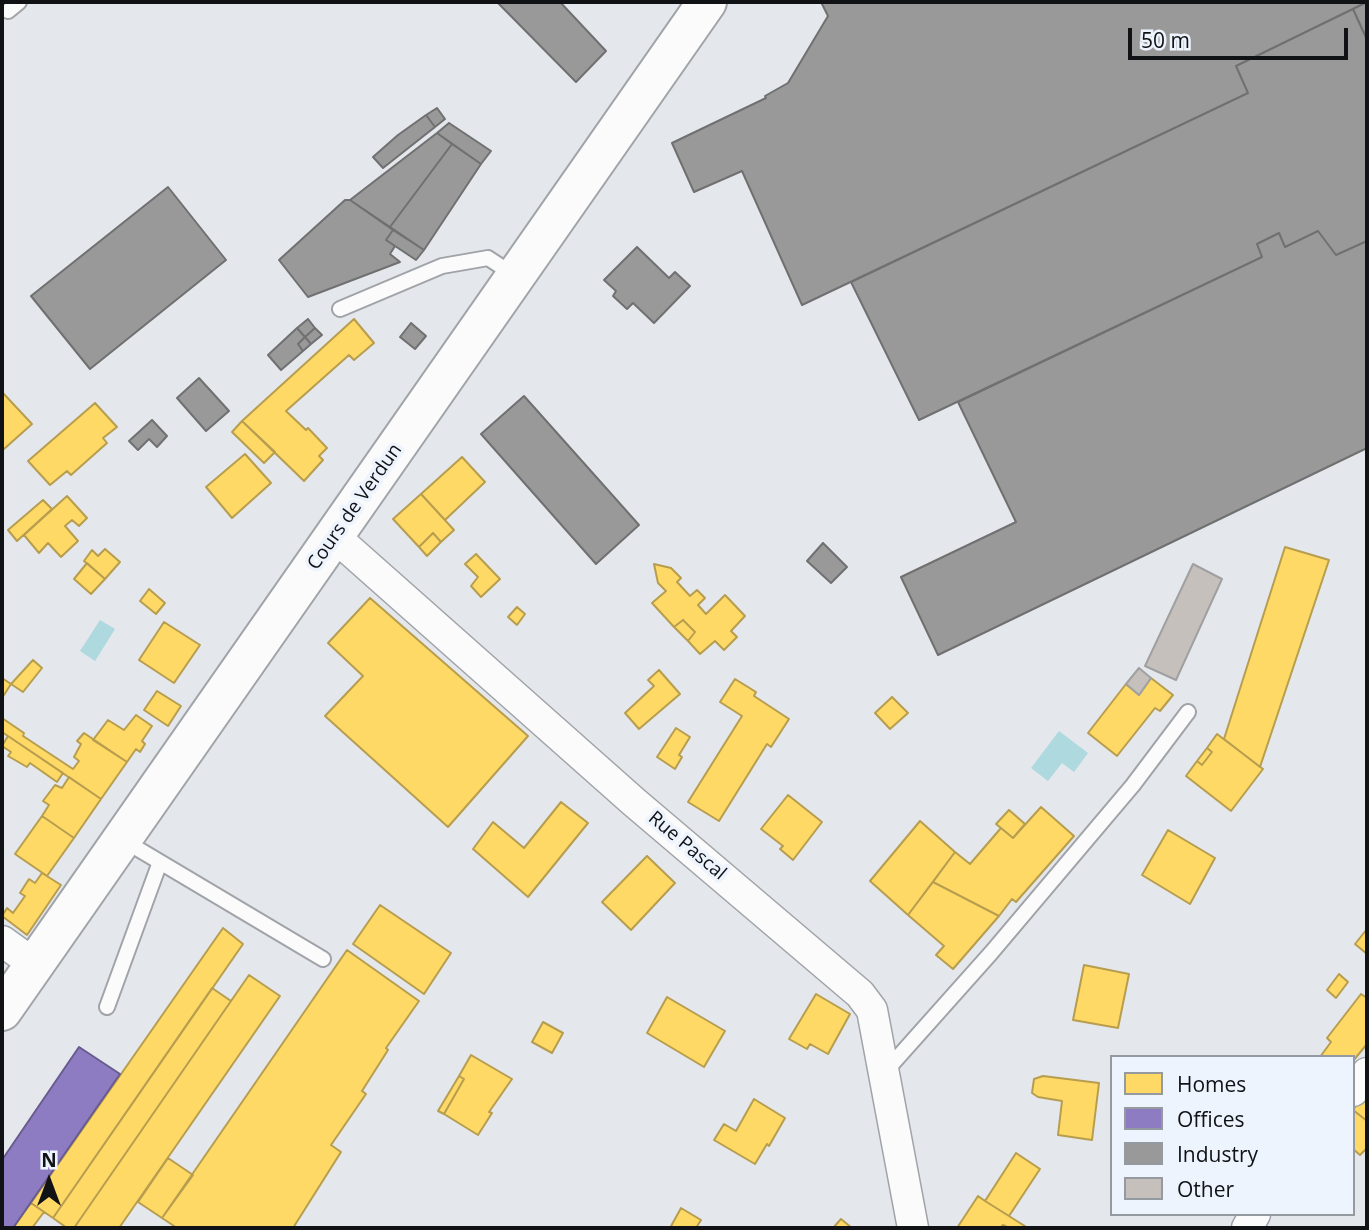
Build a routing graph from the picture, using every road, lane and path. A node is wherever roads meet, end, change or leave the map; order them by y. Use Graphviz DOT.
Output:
graph roads {
  1 [pos="707,2"];
  2 [pos="516,276"];
  3 [pos="340,309"];
  4 [pos="334,536"];
  5 [pos="1188,712"];
  6 [pos="122,839"];
  7 [pos="160,862"];
  8 [pos="2,941"];
  9 [pos="323,959"];
  10 [pos="34,964"];
  11 [pos="107,1007"];
  12 [pos="2,1011"];
  13 [pos="1367,1073"];
  14 [pos="883,1074"];
  15 [pos="1355,1088"];
  16 [pos="913,1228"];
  1 -- 2 [label="main road, Cours de Verdun"];
  2 -- 3 [label="lane"];
  2 -- 4 [label="main road, Cours de Verdun"];
  4 -- 6 [label="main road, Cours de Verdun"];
  4 -- 14 [label="street, Rue Pascal"];
  5 -- 14 [label="lane"];
  6 -- 7 [label="lane"];
  6 -- 10 [label="main road, Cours de Verdun"];
  7 -- 9 [label="lane"];
  7 -- 11 [label="lane"];
  8 -- 10 [label="street"];
  10 -- 12 [label="main road, Cours de Verdun"];
  13 -- 15 [label="street"];
  14 -- 16 [label="street, Rue Pascal"];
}
